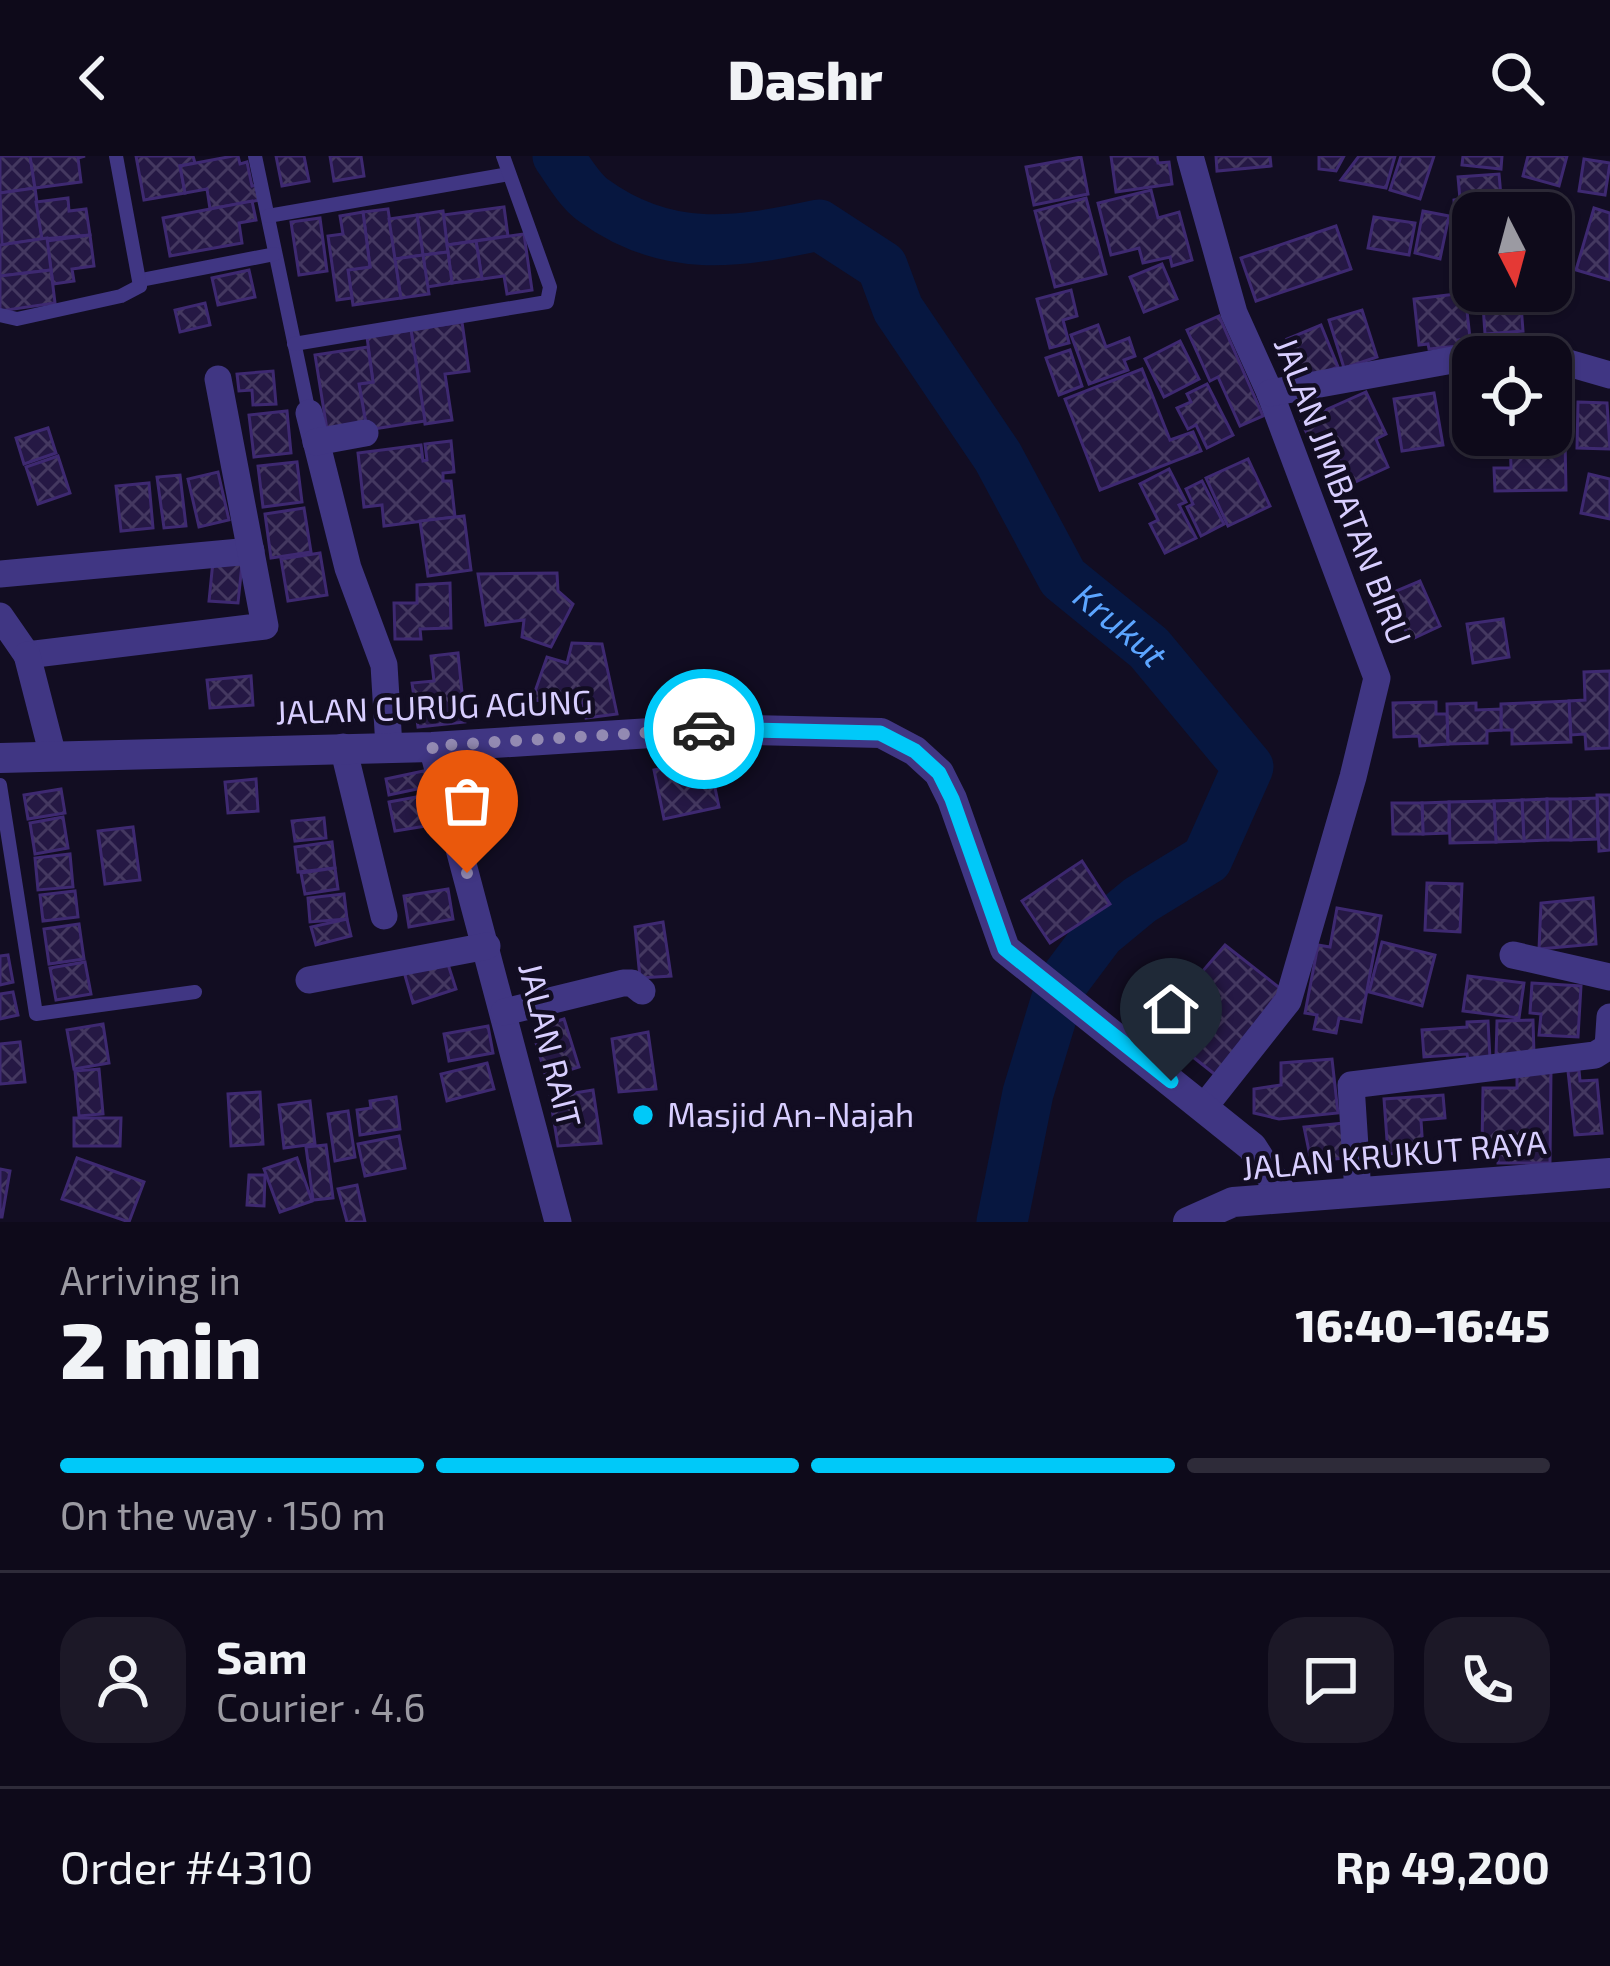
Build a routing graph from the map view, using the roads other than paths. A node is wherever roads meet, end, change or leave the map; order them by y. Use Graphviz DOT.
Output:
graph roads {
  1 [pos="116,156"];
  2 [pos="255,156"];
  3 [pos="502,156"];
  4 [pos="1190,156"];
  5 [pos="509,173"];
  6 [pos="268,216"];
  7 [pos="275,254"];
  8 [pos="141,280"];
  9 [pos="0,316"];
  10 [pos="294,344"];
  11 [pos="1452,359"];
  12 [pos="1572,364"];
  13 [pos="1610,375"];
  14 [pos="218,379"];
  15 [pos="1270,393"];
  16 [pos="309,413"];
  17 [pos="365,433"];
  18 [pos="316,442"];
  19 [pos="251,551"];
  20 [pos="0,574"];
  21 [pos="0,616"];
  22 [pos="27,655"];
  23 [pos="432,746"];
  24 [pos="343,747"];
  25 [pos="389,747"];
  26 [pos="53,756"];
  27 [pos="0,758"];
  28 [pos="0,785"];
  29 [pos="384,916"];
  30 [pos="488,946"];
  31 [pos="1513,955"];
  32 [pos="1610,977"];
  33 [pos="309,980"];
  34 [pos="642,991"];
  35 [pos="195,992"];
  36 [pos="504,1012"];
  37 [pos="1610,1017"];
  38 [pos="1204,1107"];
  39 [pos="1610,1173"];
  40 [pos="1358,1193"];
  41 [pos="1286,1198"];
  42 [pos="558,1222"];
  43 [pos="1188,1222"];
  1 -- 8 [label="lane"];
  2 -- 6 [label="lane"];
  3 -- 5 [label="lane"];
  4 -- 15 [label="street, JALAN JIMBATAN BIRU"];
  5 -- 6 [label="lane"];
  5 -- 10 [label="lane"];
  6 -- 7 [label="lane"];
  7 -- 8 [label="lane"];
  7 -- 10 [label="lane"];
  8 -- 9 [label="lane"];
  10 -- 16 [label="lane"];
  11 -- 15 [label="street"];
  12 -- 13 [label="street"];
  14 -- 19 [label="street"];
  15 -- 38 [label="street, JALAN JIMBATAN BIRU"];
  16 -- 18 [label="street"];
  17 -- 18 [label="street"];
  18 -- 25 [label="street"];
  19 -- 20 [label="street"];
  19 -- 22 [label="street"];
  21 -- 22 [label="street"];
  22 -- 26 [label="street"];
  23 -- 25 [label="street, JALAN CURUG AGUNG"];
  23 -- 30 [label="street, JALAN RAIT"];
  23 -- 38 [label="street, JALAN CURUG AGUNG"];
  24 -- 25 [label="street, JALAN CURUG AGUNG"];
  24 -- 26 [label="street, JALAN CURUG AGUNG"];
  24 -- 29 [label="street"];
  26 -- 27 [label="street, JALAN CURUG AGUNG"];
  28 -- 35 [label="lane"];
  30 -- 33 [label="street"];
  30 -- 36 [label="street, JALAN RAIT"];
  31 -- 32 [label="street"];
  34 -- 36 [label="street"];
  36 -- 42 [label="street, JALAN RAIT"];
  37 -- 40 [label="street"];
  38 -- 41 [label="street, JALAN CURUG AGUNG"];
  39 -- 40 [label="street, JALAN KRUKUT RAYA"];
  40 -- 41 [label="street, JALAN KRUKUT RAYA"];
  41 -- 43 [label="street, JALAN KRUKUT RAYA"];
}
